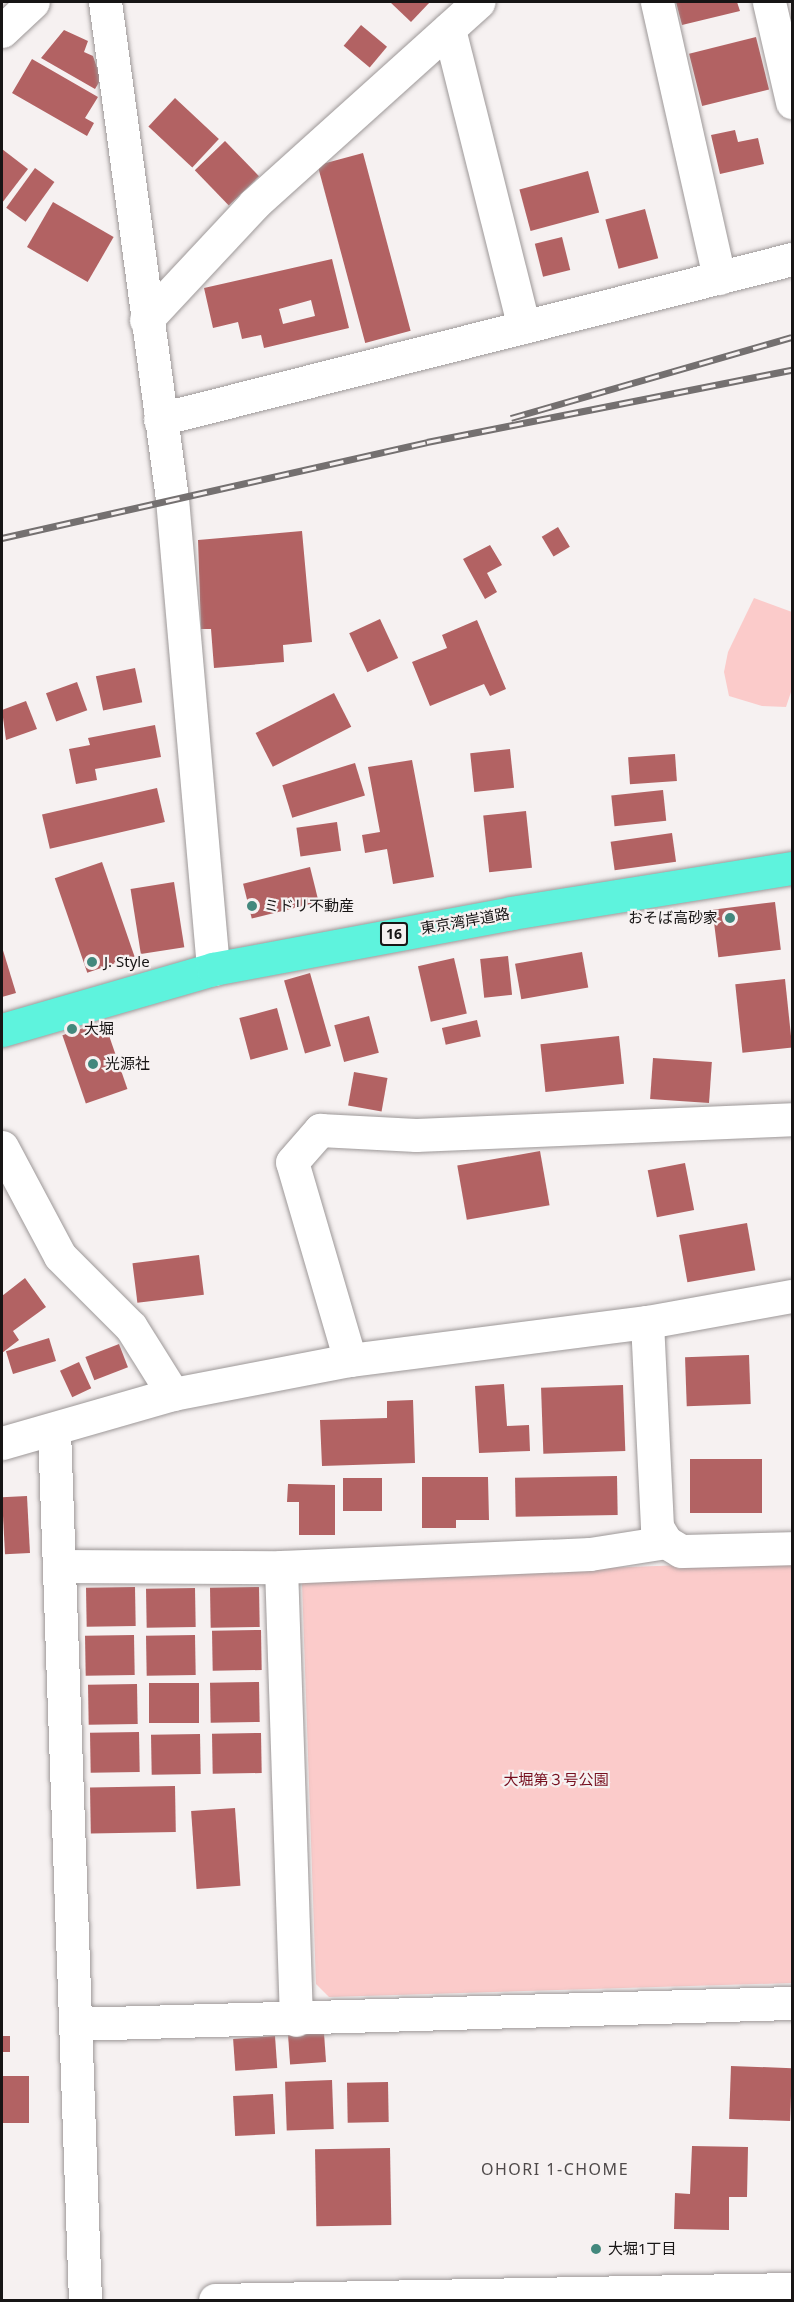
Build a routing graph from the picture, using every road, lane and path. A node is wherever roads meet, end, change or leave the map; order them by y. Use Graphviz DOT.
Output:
graph roads {
  1 [pos="33,2"];
  2 [pos="105,2"];
  3 [pos="478,2"];
  4 [pos="657,2"];
  5 [pos="769,2"];
  6 [pos="449,29"];
  7 [pos="2,31"];
  8 [pos="792,102"];
  9 [pos="792,259"];
  10 [pos="719,278"];
  11 [pos="146,320"];
  12 [pos="524,327"];
  13 [pos="160,419"];
  14 [pos="792,868"];
  15 [pos="213,969"];
  16 [pos="2,1030"];
  17 [pos="792,1119"];
  18 [pos="2,1147"];
  19 [pos="792,1296"];
  20 [pos="647,1322"];
  21 [pos="350,1360"];
  22 [pos="173,1394"];
  23 [pos="54,1430"];
  24 [pos="2,1443"];
  25 [pos="666,1542"];
  26 [pos="792,1548"];
  27 [pos="59,1566"];
  28 [pos="281,1567"];
  29 [pos="792,2003"];
  30 [pos="296,2020"];
  31 [pos="75,2025"];
  32 [pos="792,2289"];
  33 [pos="85,2301"];
  34 [pos="215,2301"];
  1 -- 7 [label="street"];
  2 -- 11 [label="street"];
  3 -- 6 [label="street"];
  4 -- 10 [label="street"];
  5 -- 8 [label="street"];
  6 -- 11 [label="street"];
  6 -- 12 [label="street"];
  9 -- 10 [label="street"];
  10 -- 12 [label="street"];
  11 -- 13 [label="street"];
  12 -- 13 [label="street"];
  13 -- 15 [label="street"];
  14 -- 15 [label="highway, 東京湾岸道路 / 16"];
  15 -- 16 [label="highway, 東京湾岸道路 / 16"];
  17 -- 21 [label="street"];
  18 -- 22 [label="street"];
  19 -- 20 [label="street"];
  20 -- 21 [label="street"];
  20 -- 25 [label="street"];
  21 -- 22 [label="street"];
  22 -- 23 [label="street"];
  23 -- 24 [label="street"];
  23 -- 27 [label="street"];
  25 -- 26 [label="street"];
  25 -- 28 [label="street"];
  27 -- 28 [label="street"];
  27 -- 31 [label="street"];
  28 -- 30 [label="street"];
  29 -- 30 [label="street"];
  30 -- 31 [label="street"];
  31 -- 33 [label="street"];
  32 -- 34 [label="street"];
}
